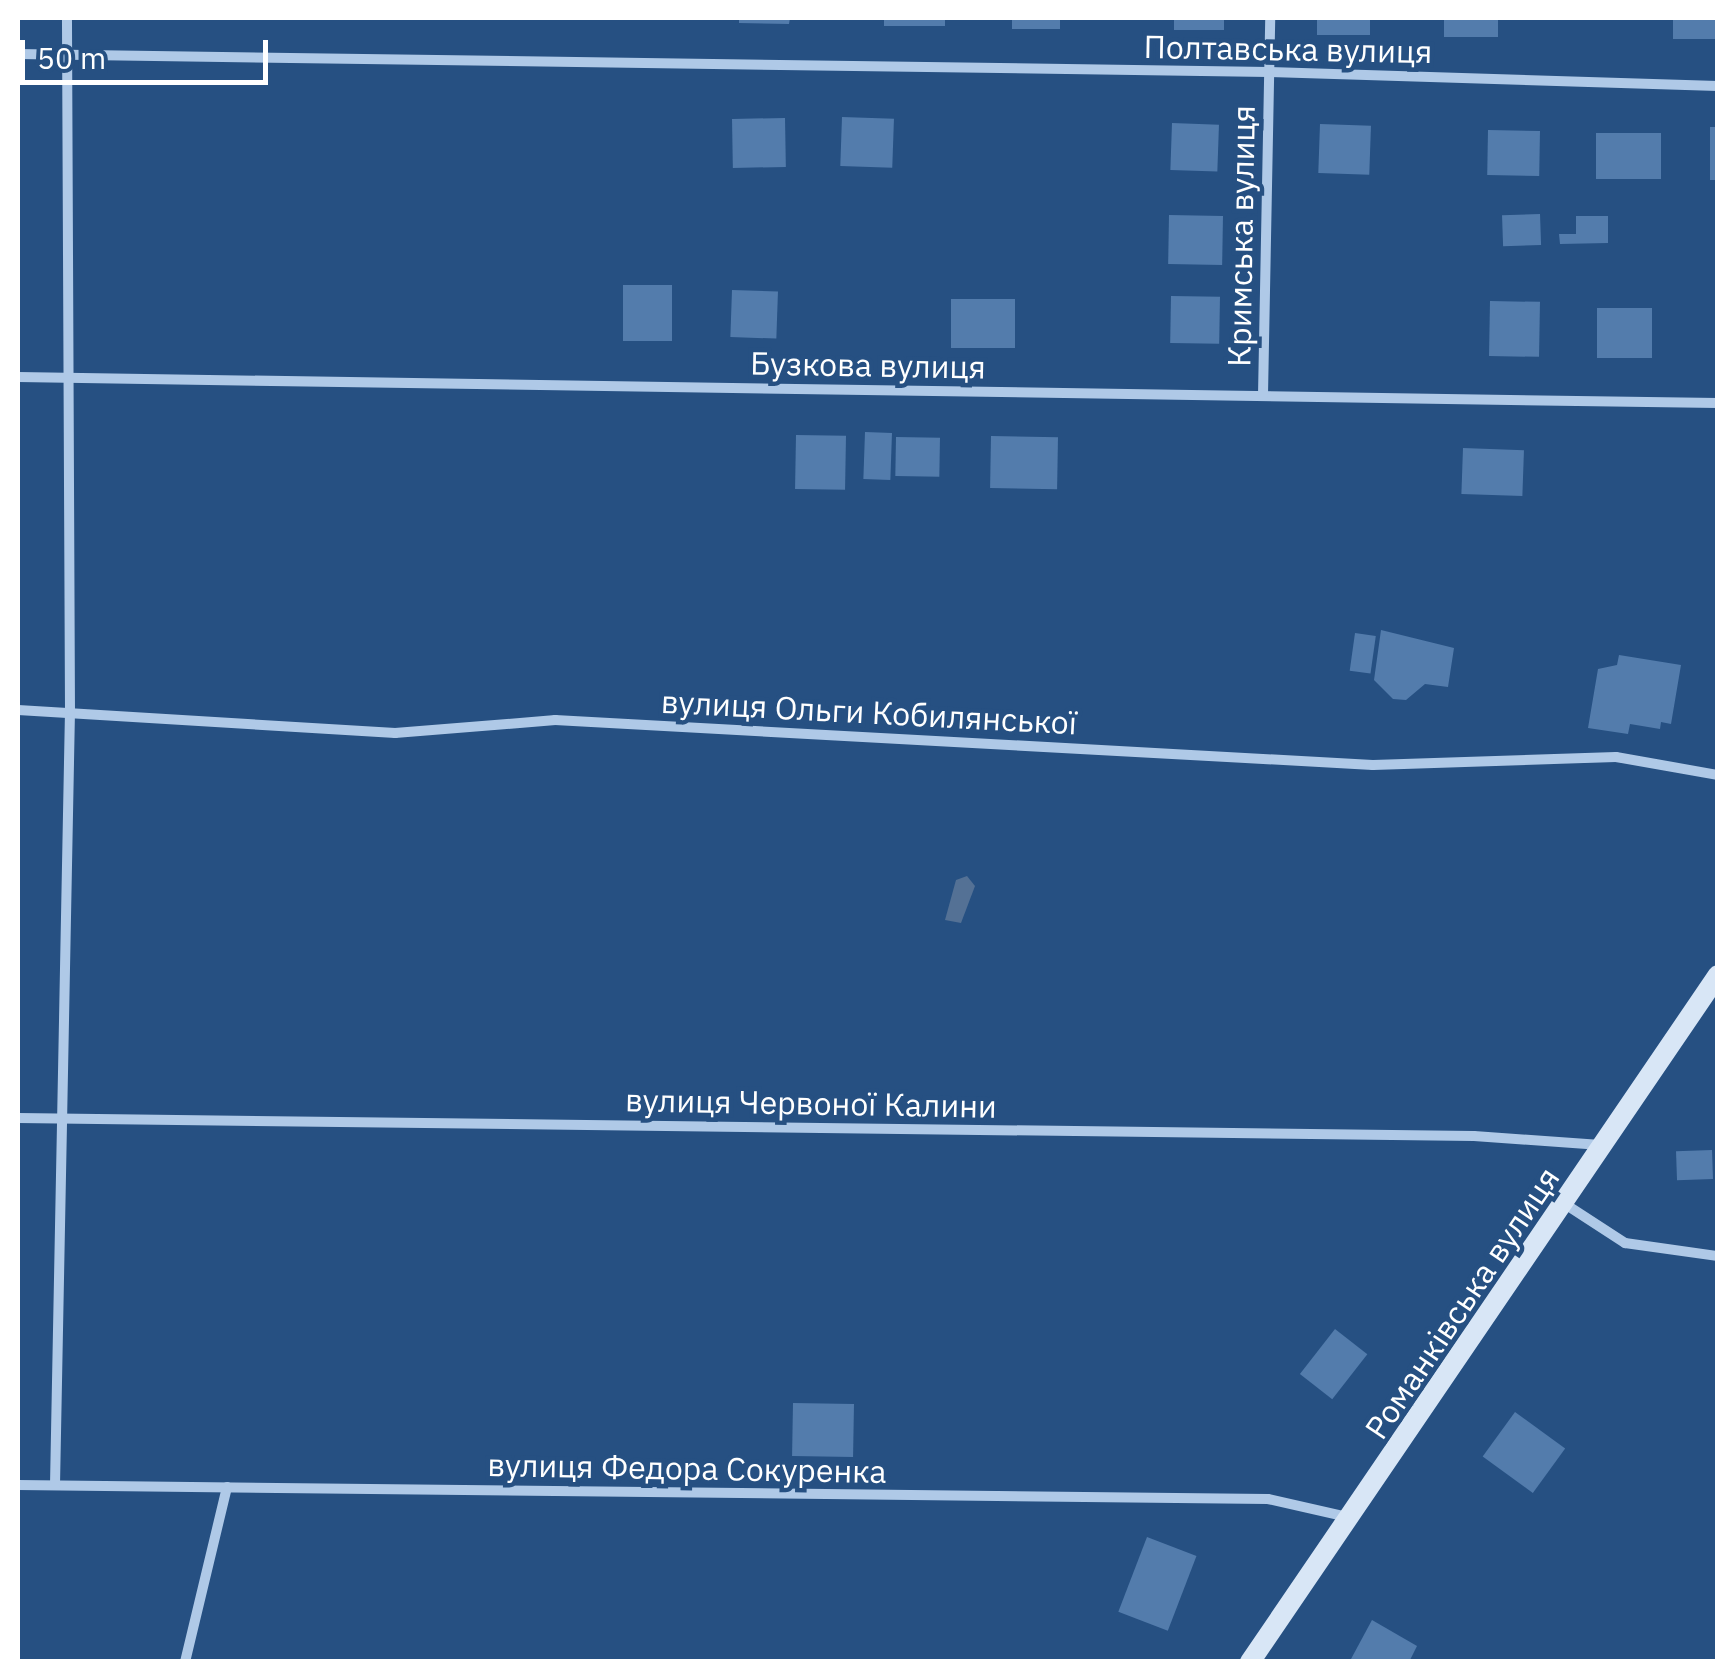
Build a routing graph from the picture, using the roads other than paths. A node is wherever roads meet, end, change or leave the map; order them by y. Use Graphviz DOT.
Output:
graph roads {
  1 [pos="66,18"];
  2 [pos="1270,18"];
  3 [pos="18,54"];
  4 [pos="66,54"];
  5 [pos="1268,72"];
  6 [pos="1718,86"];
  7 [pos="18,377"];
  8 [pos="66,378"];
  9 [pos="1263,395"];
  10 [pos="1718,404"];
  11 [pos="18,710"];
  12 [pos="70,712"];
  13 [pos="1718,775"];
  14 [pos="1718,975"];
  15 [pos="18,1118"];
  16 [pos="62,1119"];
  17 [pos="1603,1145"];
  18 [pos="1565,1204"];
  19 [pos="1718,1256"];
  20 [pos="18,1484"];
  21 [pos="54,1485"];
  22 [pos="227,1487"];
  23 [pos="1353,1518"];
  24 [pos="184,1662"];
  25 [pos="1250,1662"];
  1 -- 4 [label="street"];
  2 -- 5 [label="street, Кримська вулиця"];
  3 -- 4 [label="street, Полтавська вулиця"];
  4 -- 5 [label="street, Полтавська вулиця"];
  4 -- 8 [label="street"];
  5 -- 6 [label="street, Полтавська вулиця"];
  5 -- 9 [label="street, Кримська вулиця"];
  7 -- 8 [label="street, Бузкова вулиця"];
  8 -- 9 [label="street, Бузкова вулиця"];
  8 -- 12 [label="street"];
  9 -- 10 [label="street, Бузкова вулиця"];
  11 -- 12 [label="street, вулиця Ольги Кобилянської"];
  12 -- 13 [label="street, вулиця Ольги Кобилянської"];
  12 -- 16 [label="street"];
  14 -- 17 [label="main road, Романківська вулиця"];
  15 -- 16 [label="street, вулиця Червоної Калини"];
  16 -- 17 [label="street, вулиця Червоної Калини"];
  16 -- 21 [label="street"];
  17 -- 18 [label="main road, Романківська вулиця"];
  18 -- 19 [label="street"];
  18 -- 23 [label="main road, Романківська вулиця"];
  20 -- 21 [label="street, вулиця Федора Сокуренка"];
  21 -- 22 [label="street, вулиця Федора Сокуренка"];
  22 -- 23 [label="street, вулиця Федора Сокуренка"];
  22 -- 24 [label="street"];
  23 -- 25 [label="main road, Романківська вулиця"];
}
